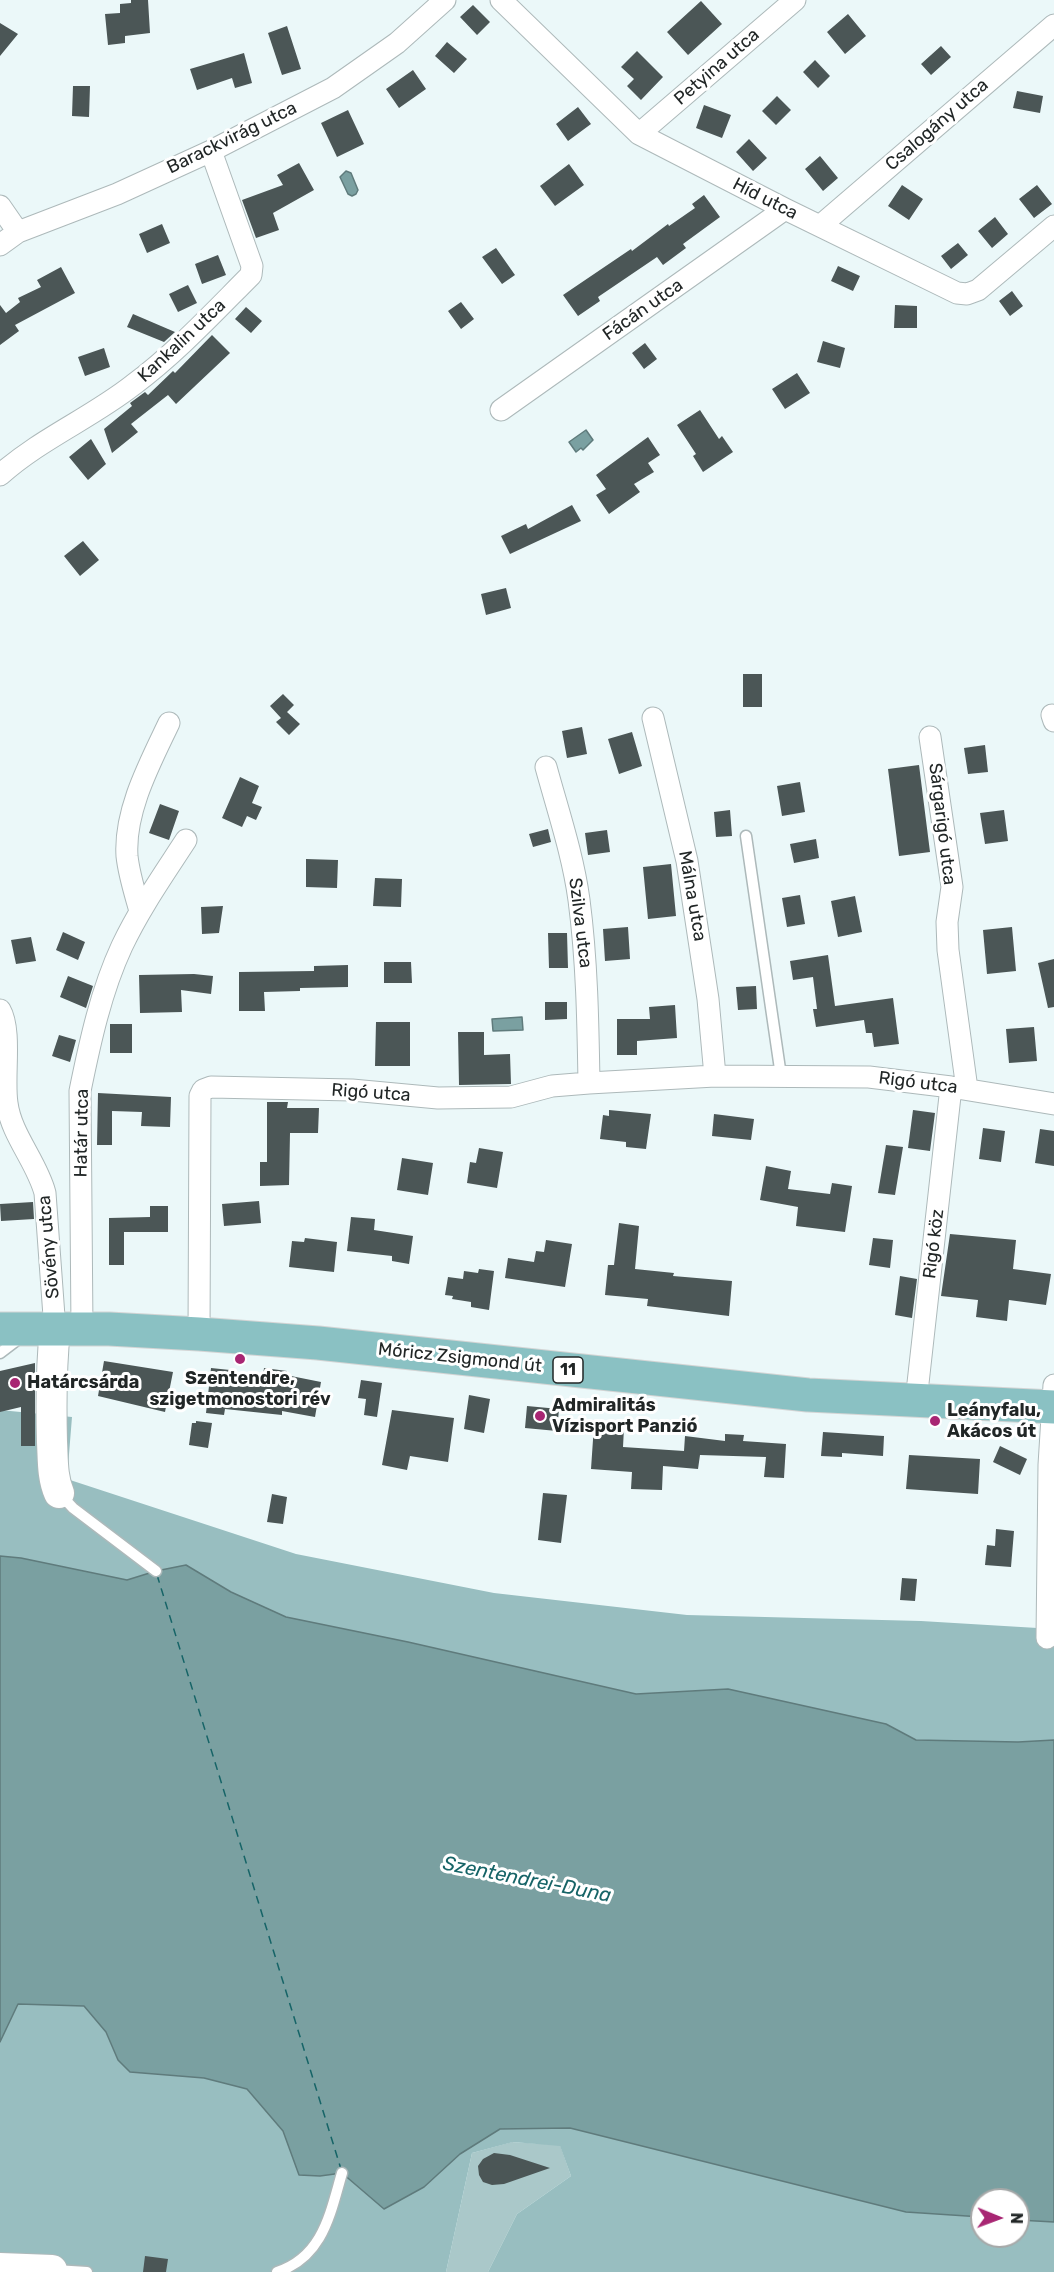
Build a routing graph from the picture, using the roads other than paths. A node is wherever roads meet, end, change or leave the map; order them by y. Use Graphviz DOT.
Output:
graph roads {
  1 [pos="445,0"];
  2 [pos="501,0"];
  3 [pos="795,0"];
  4 [pos="1054,25"];
  5 [pos="639,134"];
  6 [pos="211,151"];
  7 [pos="0,206"];
  8 [pos="785,209"];
  9 [pos="819,226"];
  10 [pos="1054,226"];
  11 [pos="18,232"];
  12 [pos="0,245"];
  13 [pos="501,410"];
  14 [pos="0,475"];
  15 [pos="653,718"];
  16 [pos="169,723"];
  17 [pos="930,737"];
  18 [pos="546,767"];
  19 [pos="746,836"];
  20 [pos="186,840"];
  21 [pos="140,911"];
  22 [pos="0,1010"];
  23 [pos="715,1076"];
  24 [pos="781,1076"];
  25 [pos="589,1083"];
  26 [pos="959,1088"];
  27 [pos="1054,1104"];
  28 [pos="42,1329"];
  29 [pos="199,1334"];
  30 [pos="0,1353"];
  31 [pos="1053,1400"];
  32 [pos="916,1401"];
  33 [pos="59,1493"];
  34 [pos="156,1571"];
  35 [pos="1047,1638"];
  36 [pos="342,2173"];
  37 [pos="0,2268"];
  38 [pos="52,2270"];
  39 [pos="87,2272"];
  40 [pos="277,2272"];
  1 -- 6 [label="street, Barackvirág utca"];
  2 -- 5 [label="street, Híd utca"];
  3 -- 5 [label="street, Petyina utca"];
  4 -- 9 [label="street, Csalogány utca"];
  5 -- 8 [label="street, Híd utca"];
  6 -- 11 [label="street, Barackvirág utca"];
  6 -- 14 [label="street, Kankalin utca"];
  7 -- 11 [label="street"];
  8 -- 9 [label="street, Híd utca"];
  8 -- 13 [label="street, Fácán utca"];
  9 -- 10 [label="street, Híd utca"];
  11 -- 12 [label="street, Barackvirág utca"];
  15 -- 23 [label="street, Málna utca"];
  16 -- 21 [label="street"];
  17 -- 26 [label="street, Sárgarigó utca"];
  18 -- 25 [label="street, Szilva utca"];
  19 -- 24 [label="lane"];
  20 -- 21 [label="street, Határ utca"];
  21 -- 28 [label="street, Határ utca"];
  22 -- 28 [label="street, Sövény utca"];
  23 -- 24 [label="street, Rigó utca"];
  23 -- 25 [label="street, Rigó utca"];
  24 -- 26 [label="street, Rigó utca"];
  25 -- 29 [label="street, Rigó utca"];
  26 -- 27 [label="street, Rigó utca"];
  26 -- 32 [label="street, Rigó köz"];
  28 -- 29 [label="main road, Móricz Zsigmond út / 11"];
  28 -- 30 [label="lane"];
  28 -- 33 [label="street, Sövény utca"];
  29 -- 32 [label="main road, Móricz Zsigmond út / 11"];
  31 -- 32 [label="main road, Móricz Zsigmond út / 11"];
  31 -- 35 [label="street"];
  33 -- 34 [label="lane"];
  36 -- 40 [label="lane"];
  37 -- 38 [label="street"];
  38 -- 39 [label="lane"];
}
